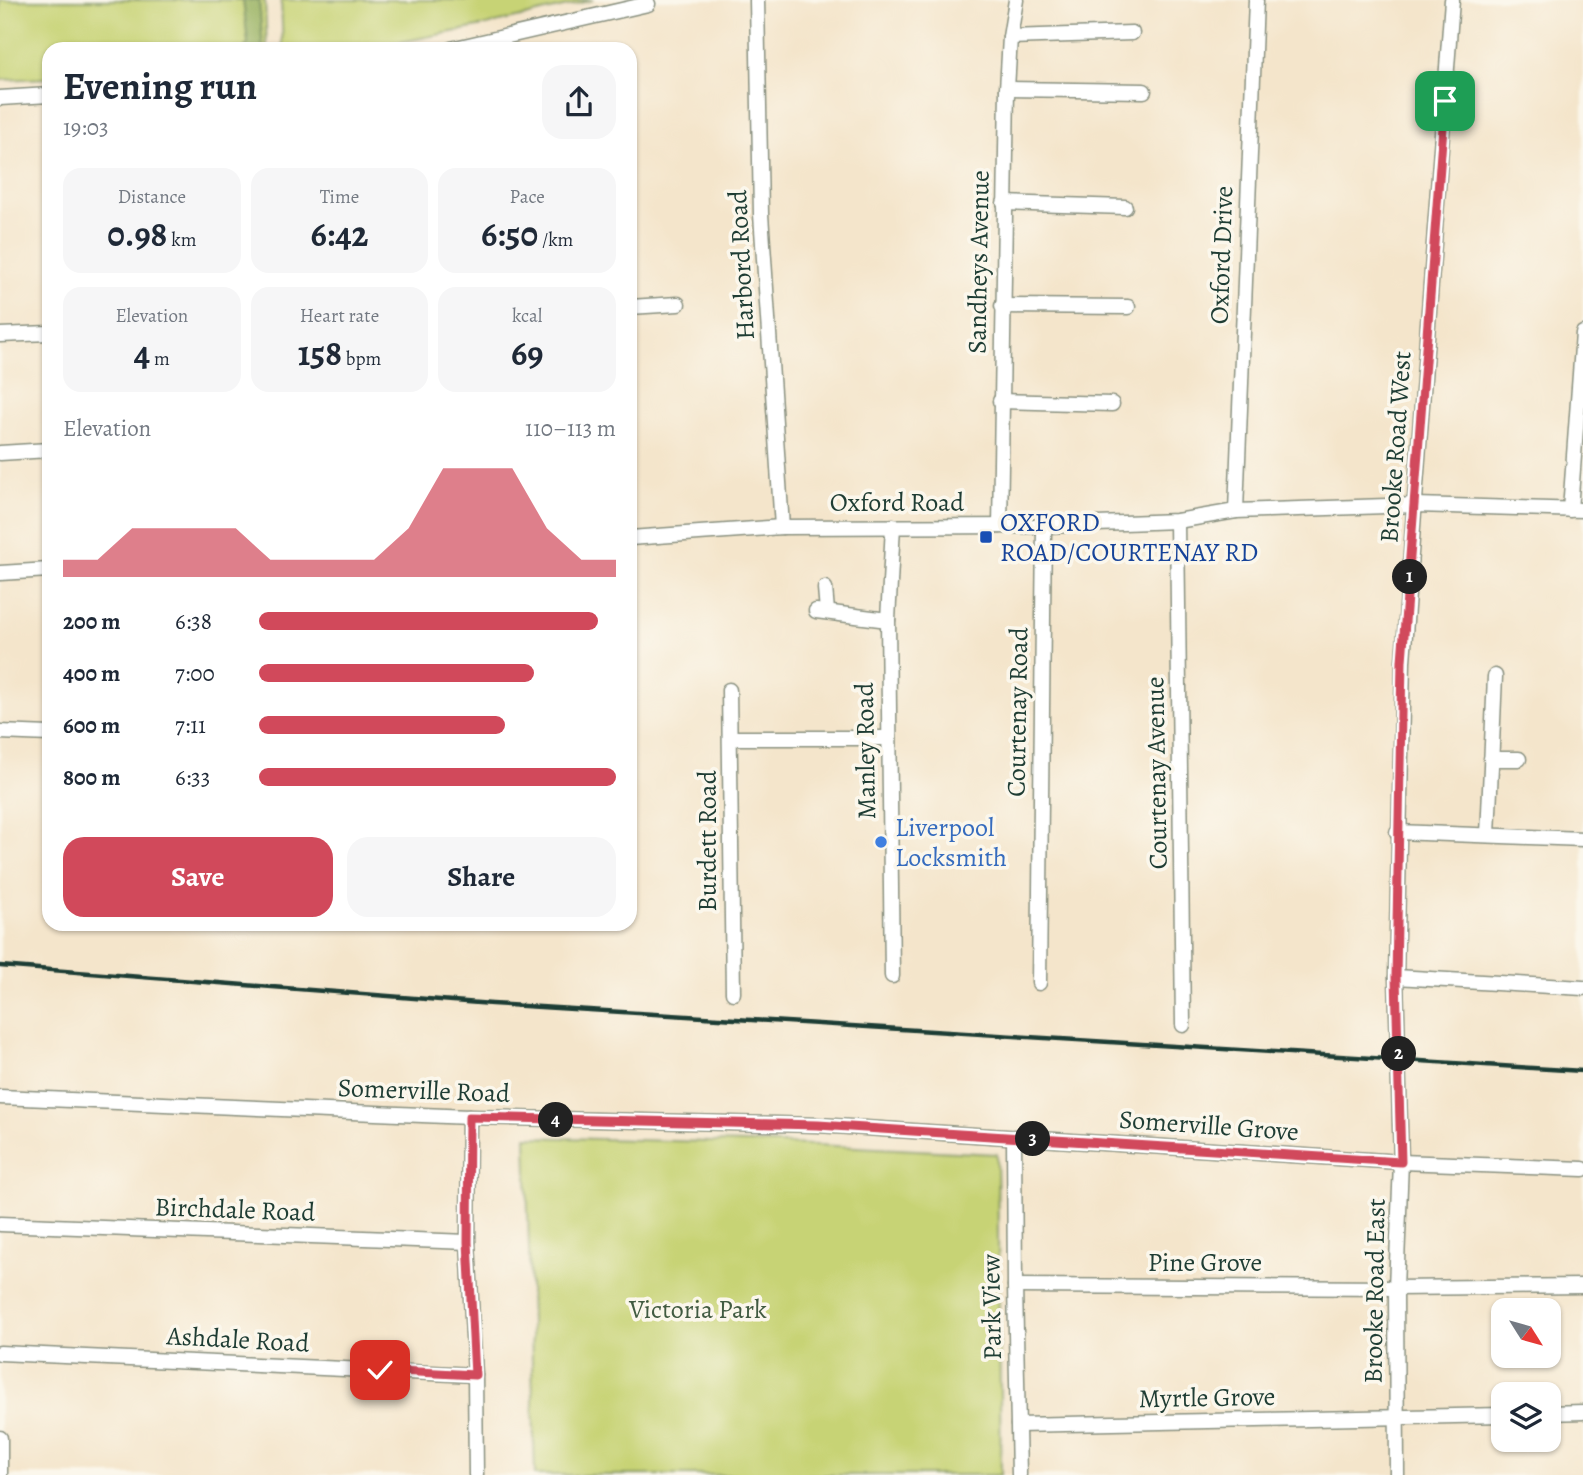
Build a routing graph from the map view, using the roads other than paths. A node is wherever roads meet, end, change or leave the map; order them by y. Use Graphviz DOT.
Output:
graph roads {
  1 [pos="757,0"];
  2 [pos="1016,0"];
  3 [pos="1256,0"];
  4 [pos="1452,0"];
  5 [pos="648,4"];
  6 [pos="1132,33"];
  7 [pos="1010,37"];
  8 [pos="482,42"];
  9 [pos="1007,89"];
  10 [pos="1144,91"];
  11 [pos="42,95"];
  12 [pos="0,98"];
  13 [pos="1004,203"];
  14 [pos="1125,206"];
  15 [pos="678,304"];
  16 [pos="1002,306"];
  17 [pos="637,307"];
  18 [pos="1128,307"];
  19 [pos="42,332"];
  20 [pos="1583,333"];
  21 [pos="0,335"];
  22 [pos="1000,401"];
  23 [pos="1112,404"];
  24 [pos="42,450"];
  25 [pos="0,453"];
  26 [pos="1416,505"];
  27 [pos="1577,510"];
  28 [pos="1236,511"];
  29 [pos="1177,521"];
  30 [pos="893,526"];
  31 [pos="1000,526"];
  32 [pos="1044,526"];
  33 [pos="782,527"];
  34 [pos="637,537"];
  35 [pos="42,570"];
  36 [pos="0,573"];
  37 [pos="825,588"];
  38 [pos="888,620"];
  39 [pos="1495,676"];
  40 [pos="729,690"];
  41 [pos="0,732"];
  42 [pos="42,734"];
  43 [pos="731,738"];
  44 [pos="889,738"];
  45 [pos="1491,759"];
  46 [pos="1519,760"];
  47 [pos="1397,832"];
  48 [pos="1488,835"];
  49 [pos="1583,839"];
  50 [pos="892,976"];
  51 [pos="1396,977"];
  52 [pos="1039,983"];
  53 [pos="1583,988"];
  54 [pos="733,993"];
  55 [pos="1183,1025"];
  56 [pos="1399,1067"];
  57 [pos="0,1097"];
  58 [pos="469,1117"];
  59 [pos="1014,1137"];
  60 [pos="1401,1162"];
  61 [pos="1583,1169"];
  62 [pos="0,1224"];
  63 [pos="468,1242"];
  64 [pos="1015,1286"];
  65 [pos="1583,1286"];
  66 [pos="1396,1288"];
  67 [pos="0,1353"];
  68 [pos="475,1375"];
  69 [pos="1583,1412"];
  70 [pos="1561,1413"];
  71 [pos="1491,1415"];
  72 [pos="1397,1418"];
  73 [pos="1018,1425"];
  74 [pos="0,1438"];
  75 [pos="0,1475"];
  76 [pos="476,1475"];
  77 [pos="1019,1475"];
  78 [pos="1397,1475"];
  1 -- 33 [label="street, Harbord Road"];
  2 -- 7 [label="street, Sandheys Avenue"];
  3 -- 28 [label="street, Oxford Drive"];
  4 -- 26 [label="street, Brooke Road West"];
  5 -- 8 [label="street"];
  6 -- 7 [label="street"];
  7 -- 9 [label="street, Sandheys Avenue"];
  9 -- 10 [label="street"];
  9 -- 13 [label="street, Sandheys Avenue"];
  11 -- 12 [label="street"];
  13 -- 14 [label="street"];
  13 -- 16 [label="street, Sandheys Avenue"];
  15 -- 17 [label="street"];
  16 -- 18 [label="street"];
  16 -- 22 [label="street, Sandheys Avenue"];
  19 -- 21 [label="street"];
  20 -- 27 [label="street"];
  22 -- 23 [label="street"];
  22 -- 31 [label="street, Sandheys Avenue"];
  24 -- 25 [label="street"];
  26 -- 27 [label="street, Oxford Road"];
  26 -- 28 [label="street, Oxford Road"];
  26 -- 47 [label="street, Brooke Road West"];
  28 -- 29 [label="street, Oxford Road"];
  29 -- 32 [label="street, Oxford Road"];
  29 -- 55 [label="street, Courtenay Avenue"];
  30 -- 31 [label="street, Oxford Road"];
  30 -- 33 [label="street, Oxford Road"];
  30 -- 38 [label="street, Manley Road"];
  31 -- 32 [label="street, Oxford Road"];
  32 -- 52 [label="street, Courtenay Road"];
  33 -- 34 [label="street, Oxford Road"];
  35 -- 36 [label="street"];
  37 -- 38 [label="street"];
  38 -- 44 [label="street, Manley Road"];
  39 -- 45 [label="street"];
  40 -- 43 [label="street, Burdett Road"];
  41 -- 42 [label="street"];
  43 -- 44 [label="street"];
  43 -- 54 [label="street, Burdett Road"];
  44 -- 50 [label="street, Manley Road"];
  45 -- 46 [label="street"];
  45 -- 48 [label="street"];
  47 -- 48 [label="street"];
  47 -- 51 [label="street, Brooke Road West"];
  48 -- 49 [label="street"];
  51 -- 53 [label="street"];
  51 -- 56 [label="street, Brooke Road West"];
  56 -- 60 [label="street, Brooke Road East"];
  57 -- 58 [label="street, Somerville Road"];
  58 -- 59 [label="street, Somerville Road"];
  58 -- 63 [label="street"];
  59 -- 60 [label="street, Somerville Grove"];
  59 -- 64 [label="street, Park View"];
  60 -- 61 [label="street, Somerville Grove"];
  60 -- 66 [label="street, Brooke Road East"];
  62 -- 63 [label="street, Birchdale Road"];
  63 -- 68 [label="street"];
  64 -- 66 [label="street, Pine Grove"];
  64 -- 73 [label="street, Park View"];
  65 -- 66 [label="street, Pine Grove"];
  66 -- 72 [label="street, Brooke Road East"];
  67 -- 68 [label="street, Ashdale Road"];
  68 -- 76 [label="street"];
  69 -- 70 [label="street"];
  71 -- 72 [label="street, Myrtle Grove"];
  72 -- 73 [label="street, Myrtle Grove"];
  72 -- 78 [label="street, Brooke Road East"];
  73 -- 77 [label="street, Park View"];
  74 -- 75 [label="street"];
}
